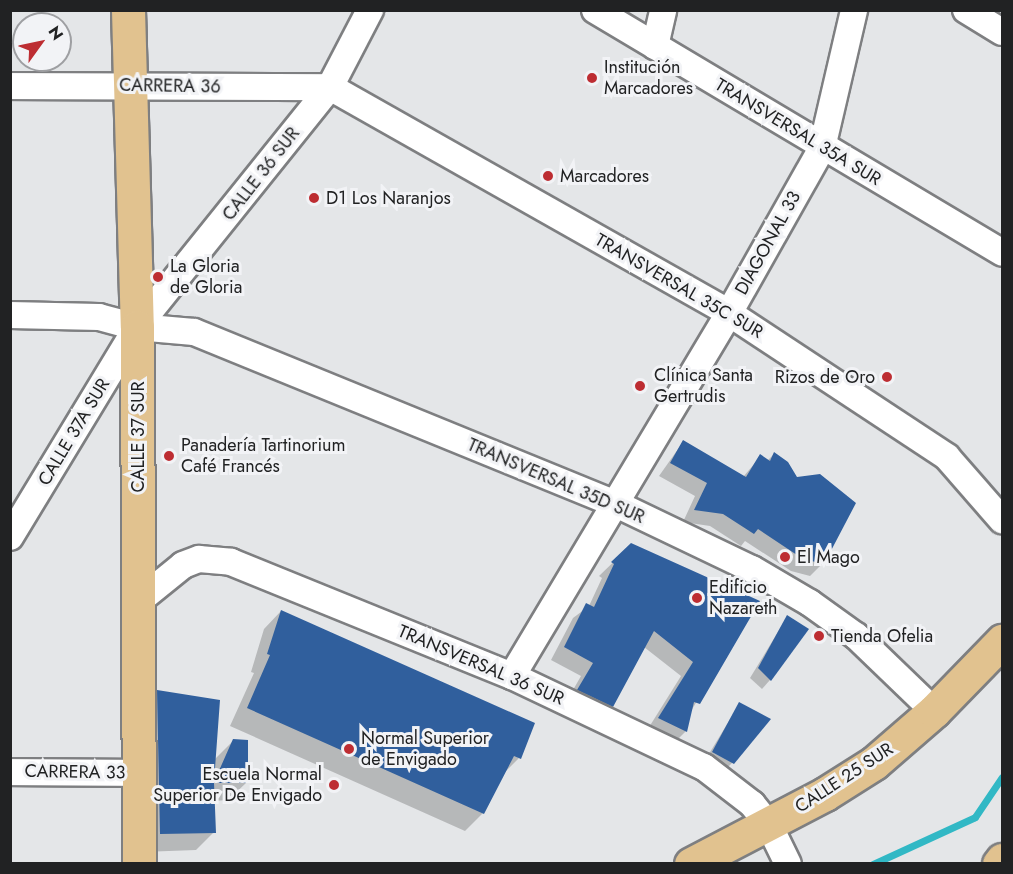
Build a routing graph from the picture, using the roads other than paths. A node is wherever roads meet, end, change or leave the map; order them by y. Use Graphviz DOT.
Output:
graph roads {
  1 [pos="128,10"];
  2 [pos="370,10"];
  3 [pos="595,10"];
  4 [pos="663,10"];
  5 [pos="854,10"];
  6 [pos="966,10"];
  7 [pos="1002,32"];
  8 [pos="655,46"];
  9 [pos="129,85"];
  10 [pos="10,86"];
  11 [pos="330,87"];
  12 [pos="822,148"];
  13 [pos="1002,253"];
  14 [pos="729,313"];
  15 [pos="10,315"];
  16 [pos="137,327"];
  17 [pos="614,503"];
  18 [pos="1002,520"];
  19 [pos="10,537"];
  20 [pos="140,600"];
  21 [pos="1002,640"];
  22 [pos="512,676"];
  23 [pos="934,711"];
  24 [pos="10,772"];
  25 [pos="140,773"];
  26 [pos="780,846"];
  27 [pos="1002,860"];
  28 [pos="139,864"];
  29 [pos="691,864"];
  30 [pos="999,864"];
  1 -- 9 [label="main road, CALLE 37 SUR"];
  2 -- 11 [label="street, CALLE 36 SUR"];
  3 -- 8 [label="street, TRANSVERSAL 35A SUR"];
  4 -- 8 [label="street"];
  5 -- 12 [label="street, DIAGONAL 33"];
  6 -- 7 [label="street"];
  8 -- 12 [label="street, TRANSVERSAL 35A SUR"];
  9 -- 10 [label="street, CARRERA 36"];
  9 -- 11 [label="street, CARRERA 36"];
  9 -- 16 [label="main road, CALLE 37 SUR"];
  11 -- 14 [label="street, TRANSVERSAL 35C SUR"];
  11 -- 16 [label="street, CALLE 36 SUR"];
  12 -- 13 [label="street, TRANSVERSAL 35A SUR"];
  12 -- 14 [label="street, DIAGONAL 33"];
  14 -- 17 [label="street, DIAGONAL 33"];
  14 -- 18 [label="street, TRANSVERSAL 35C SUR"];
  15 -- 16 [label="street, TRANSVERSAL 35D SUR"];
  16 -- 17 [label="street, TRANSVERSAL 35D SUR"];
  16 -- 19 [label="street, CALLE 37A SUR"];
  16 -- 20 [label="main road, CALLE 37 SUR"];
  17 -- 22 [label="street, DIAGONAL 33"];
  17 -- 23 [label="street, TRANSVERSAL 35D SUR"];
  20 -- 22 [label="street, TRANSVERSAL 36 SUR"];
  20 -- 25 [label="main road, CALLE 37 SUR"];
  21 -- 23 [label="main road, CALLE 25 SUR"];
  22 -- 26 [label="street, TRANSVERSAL 36 SUR"];
  23 -- 26 [label="main road, CALLE 25 SUR"];
  24 -- 25 [label="street, CARRERA 33"];
  25 -- 28 [label="main road, CALLE 37 SUR"];
  26 -- 29 [label="main road, CALLE 25 SUR"];
  27 -- 30 [label="main road"];
}
